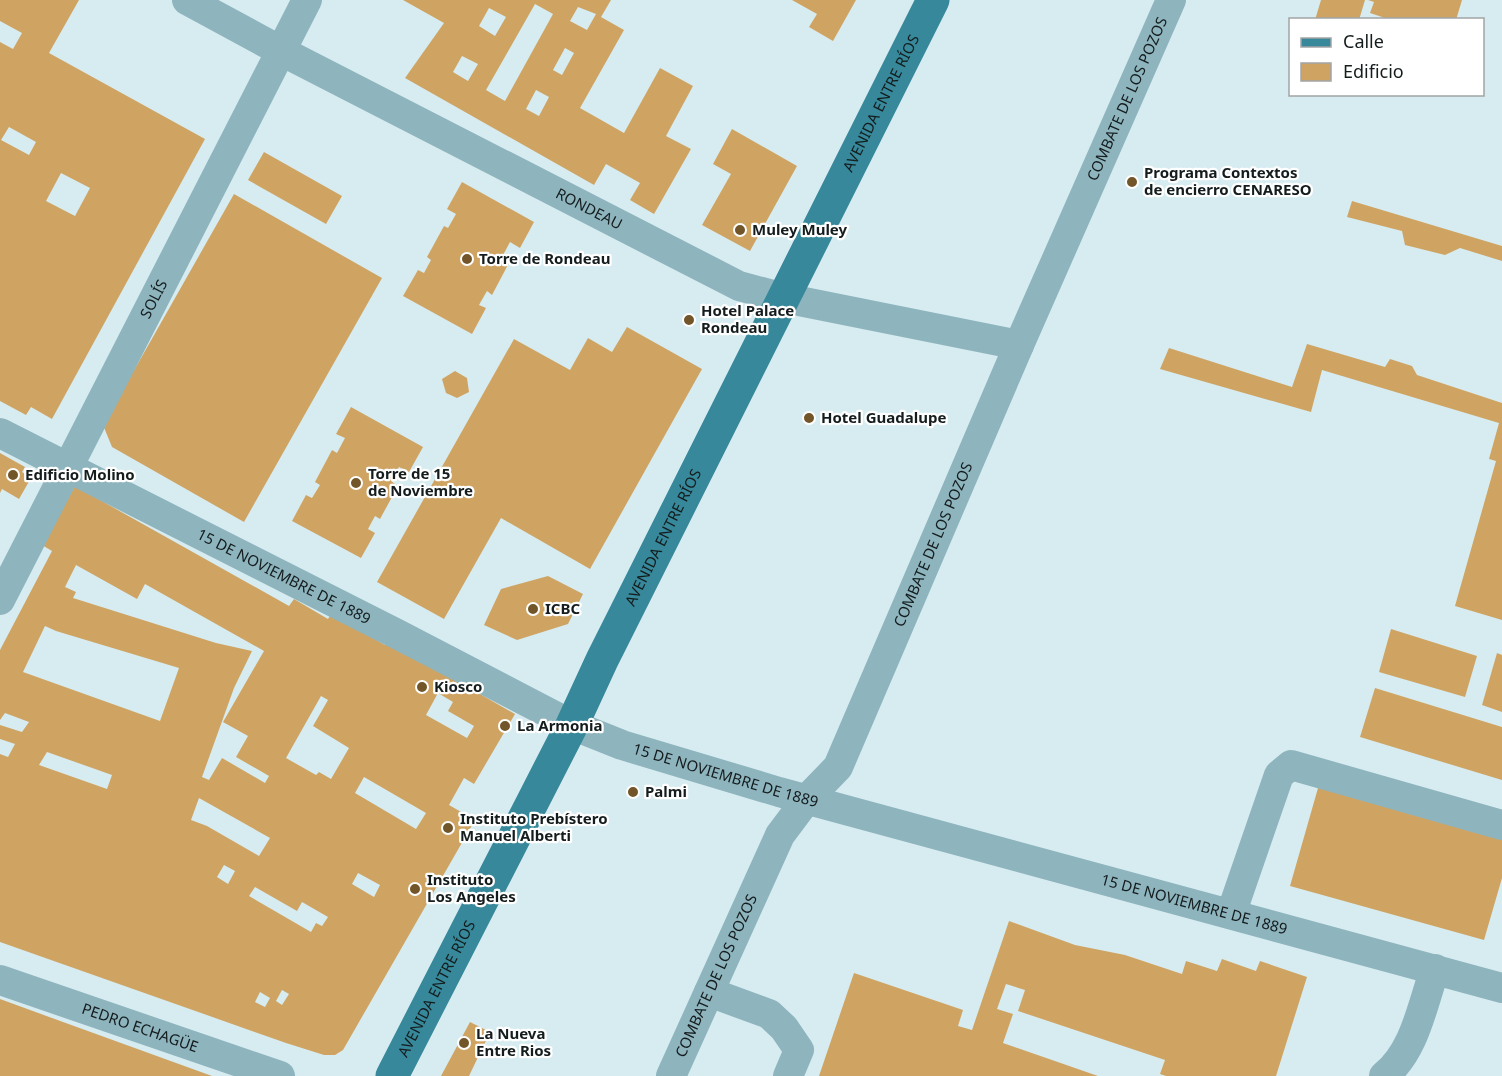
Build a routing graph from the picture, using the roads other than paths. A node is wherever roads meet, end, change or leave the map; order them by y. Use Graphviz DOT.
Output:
graph roads {
  1 [pos="187,0"];
  2 [pos="307,0"];
  3 [pos="933,0"];
  4 [pos="1171,0"];
  5 [pos="281,51"];
  6 [pos="784,298"];
  7 [pos="1019,345"];
  8 [pos="0,433"];
  9 [pos="68,468"];
  10 [pos="0,600"];
  11 [pos="572,725"];
  12 [pos="807,800"];
  13 [pos="1502,825"];
  14 [pos="1231,914"];
  15 [pos="1435,969"];
  16 [pos="0,980"];
  17 [pos="1502,988"];
  18 [pos="709,992"];
  19 [pos="797,1067"];
  20 [pos="280,1076"];
  21 [pos="392,1076"];
  22 [pos="671,1076"];
  23 [pos="1384,1076"];
  1 -- 5 [label="street, RONDEAU"];
  2 -- 5 [label="street, SOLÍS"];
  3 -- 6 [label="main road, AVENIDA ENTRE RÍOS"];
  4 -- 7 [label="street, COMBATE DE LOS POZOS"];
  5 -- 6 [label="street, RONDEAU"];
  5 -- 9 [label="street, SOLÍS"];
  6 -- 7 [label="street, RONDEAU"];
  6 -- 11 [label="main road, AVENIDA ENTRE RÍOS"];
  7 -- 12 [label="street, COMBATE DE LOS POZOS"];
  8 -- 9 [label="street, 15 DE NOVIEMBRE DE 1889"];
  9 -- 10 [label="street, SOLÍS"];
  9 -- 11 [label="street, 15 DE NOVIEMBRE DE 1889"];
  11 -- 12 [label="street, 15 DE NOVIEMBRE DE 1889"];
  11 -- 21 [label="main road, AVENIDA ENTRE RÍOS"];
  12 -- 14 [label="street, 15 DE NOVIEMBRE DE 1889"];
  12 -- 18 [label="street, COMBATE DE LOS POZOS"];
  13 -- 14 [label="street"];
  14 -- 15 [label="street, 15 DE NOVIEMBRE DE 1889"];
  15 -- 17 [label="street, 15 DE NOVIEMBRE DE 1889"];
  15 -- 23 [label="street"];
  16 -- 20 [label="street, PEDRO ECHAGÜE"];
  18 -- 19 [label="street"];
  18 -- 22 [label="street, COMBATE DE LOS POZOS"];
}
